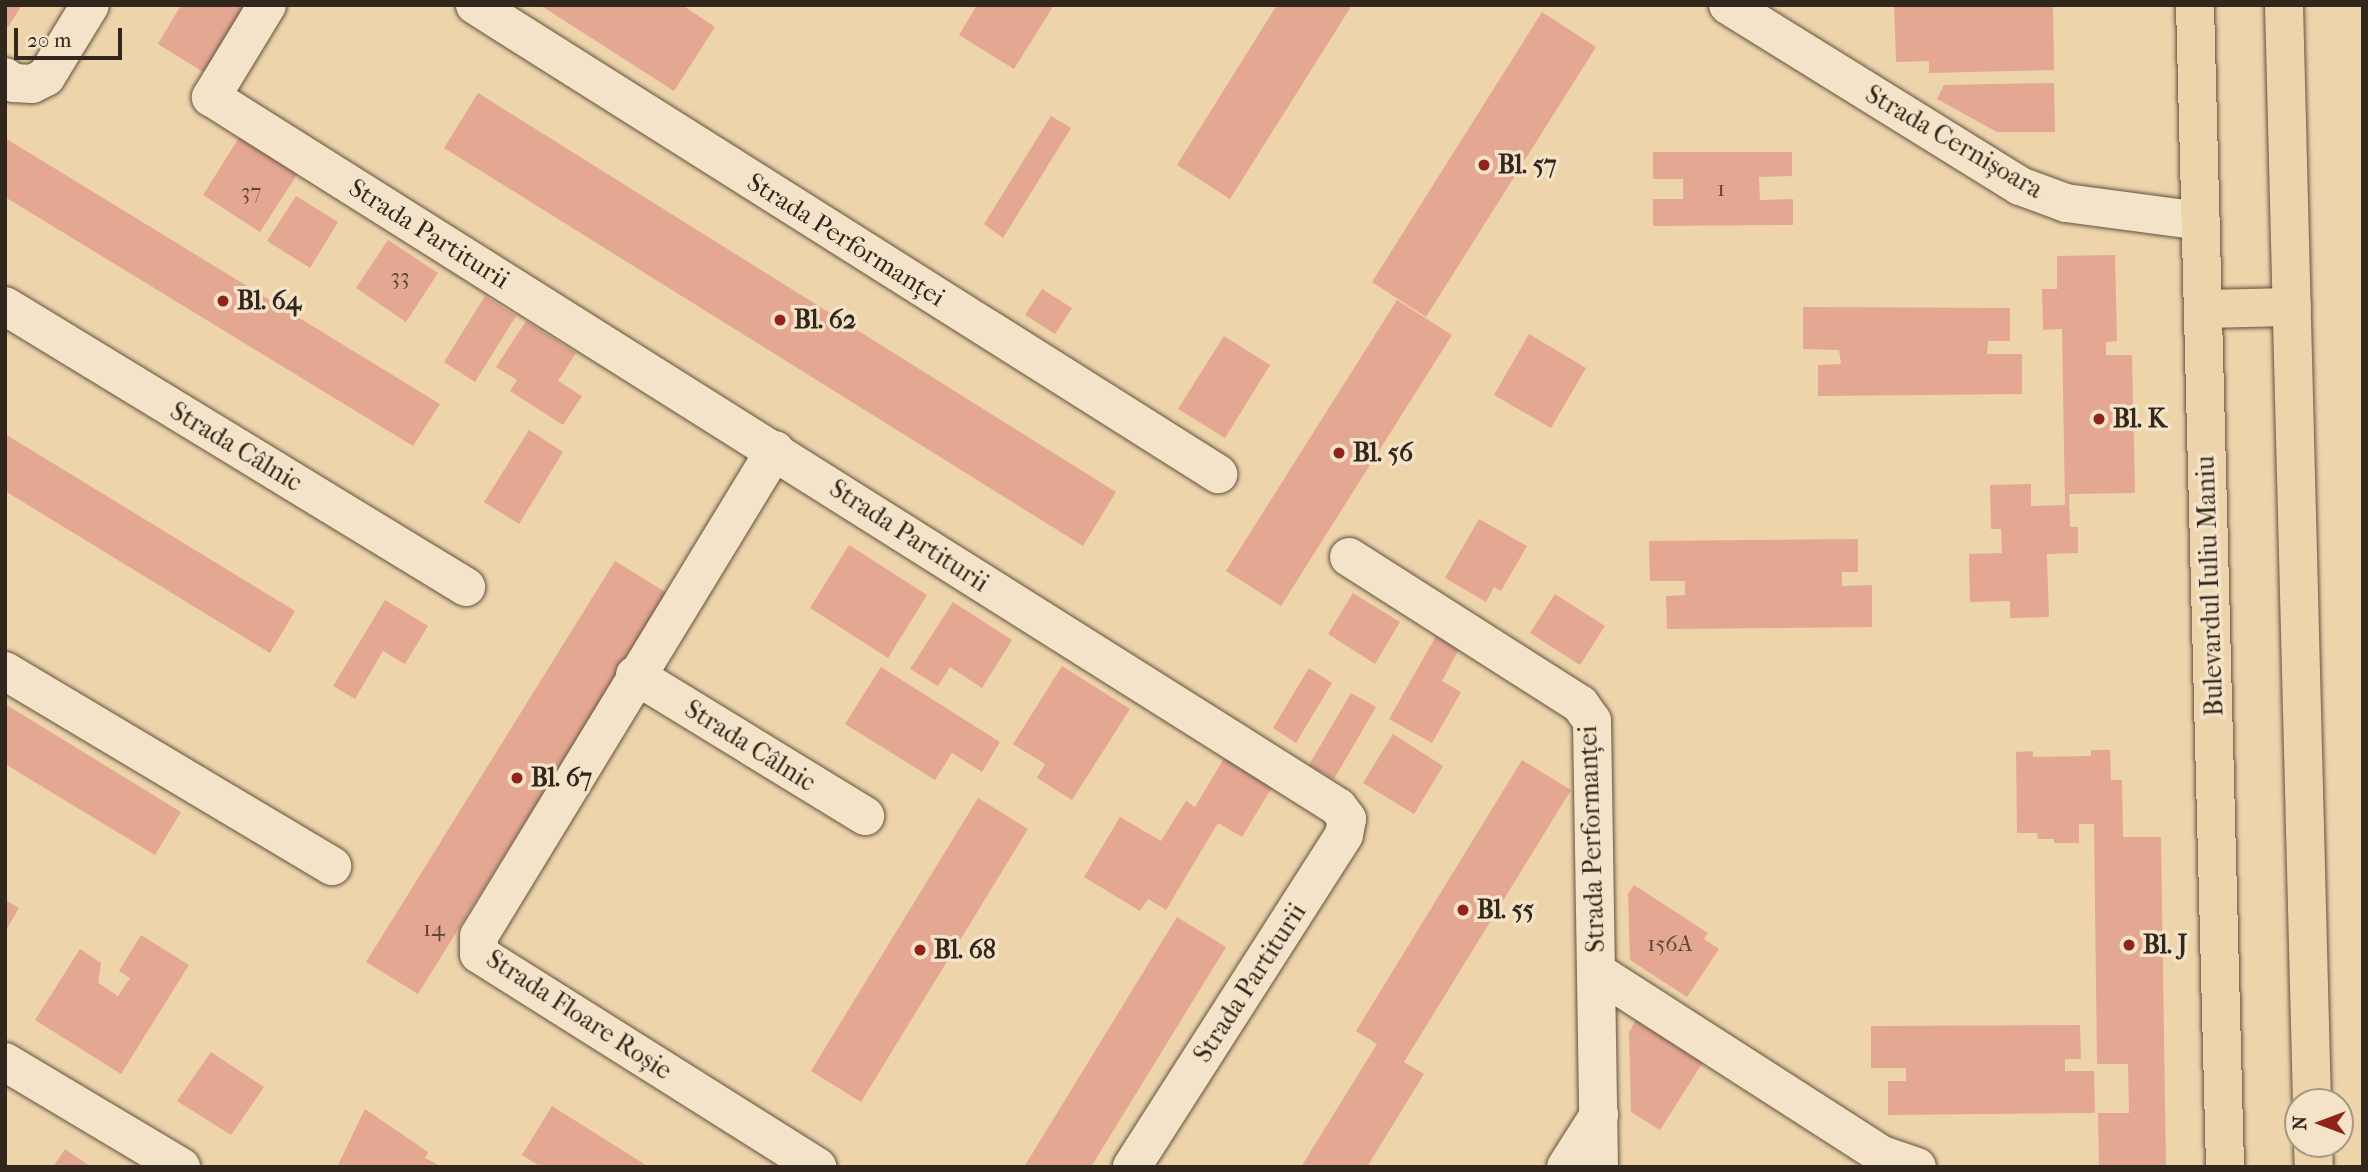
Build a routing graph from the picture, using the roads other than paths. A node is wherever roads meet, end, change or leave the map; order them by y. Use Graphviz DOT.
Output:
graph roads {
  1 [pos="90,5"];
  2 [pos="267,5"];
  3 [pos="475,5"];
  4 [pos="1728,5"];
  5 [pos="2195,5"];
  6 [pos="2284,5"];
  7 [pos="5,77"];
  8 [pos="2201,221"];
  9 [pos="5,306"];
  10 [pos="2292,307"];
  11 [pos="2203,309"];
  12 [pos="775,450"];
  13 [pos="1218,474"];
  14 [pos="1349,557"];
  15 [pos="466,587"];
  16 [pos="5,671"];
  17 [pos="635,675"];
  18 [pos="865,816"];
  19 [pos="332,866"];
  20 [pos="1597,972"];
  21 [pos="5,1062"];
  22 [pos="2312,1088"];
  23 [pos="1599,1115"];
  24 [pos="181,1167"];
  25 [pos="817,1167"];
  26 [pos="1132,1167"];
  27 [pos="1566,1167"];
  28 [pos="1599,1167"];
  29 [pos="1917,1167"];
  30 [pos="2225,1167"];
  1 -- 7 [label="street"];
  2 -- 12 [label="street, Strada Partiturii"];
  3 -- 13 [label="street, Strada Performanței"];
  4 -- 8 [label="street, Strada Cernișoara"];
  5 -- 8 [label="main road, Bulevardul Iuliu Maniu"];
  6 -- 10 [label="main road"];
  8 -- 11 [label="main road, Bulevardul Iuliu Maniu"];
  9 -- 15 [label="street, Strada Câlnic"];
  10 -- 11 [label="main road"];
  10 -- 22 [label="main road"];
  11 -- 30 [label="main road, Bulevardul Iuliu Maniu"];
  12 -- 17 [label="street, Strada Floare Roșie"];
  12 -- 26 [label="street, Strada Partiturii"];
  14 -- 20 [label="street, Strada Performanței"];
  16 -- 19 [label="street"];
  17 -- 18 [label="street, Strada Câlnic"];
  17 -- 25 [label="street, Strada Floare Roșie"];
  20 -- 23 [label="street, Strada Performanței"];
  20 -- 29 [label="street"];
  21 -- 24 [label="street"];
  23 -- 27 [label="street"];
  23 -- 28 [label="street, Strada Performanței"];
}
